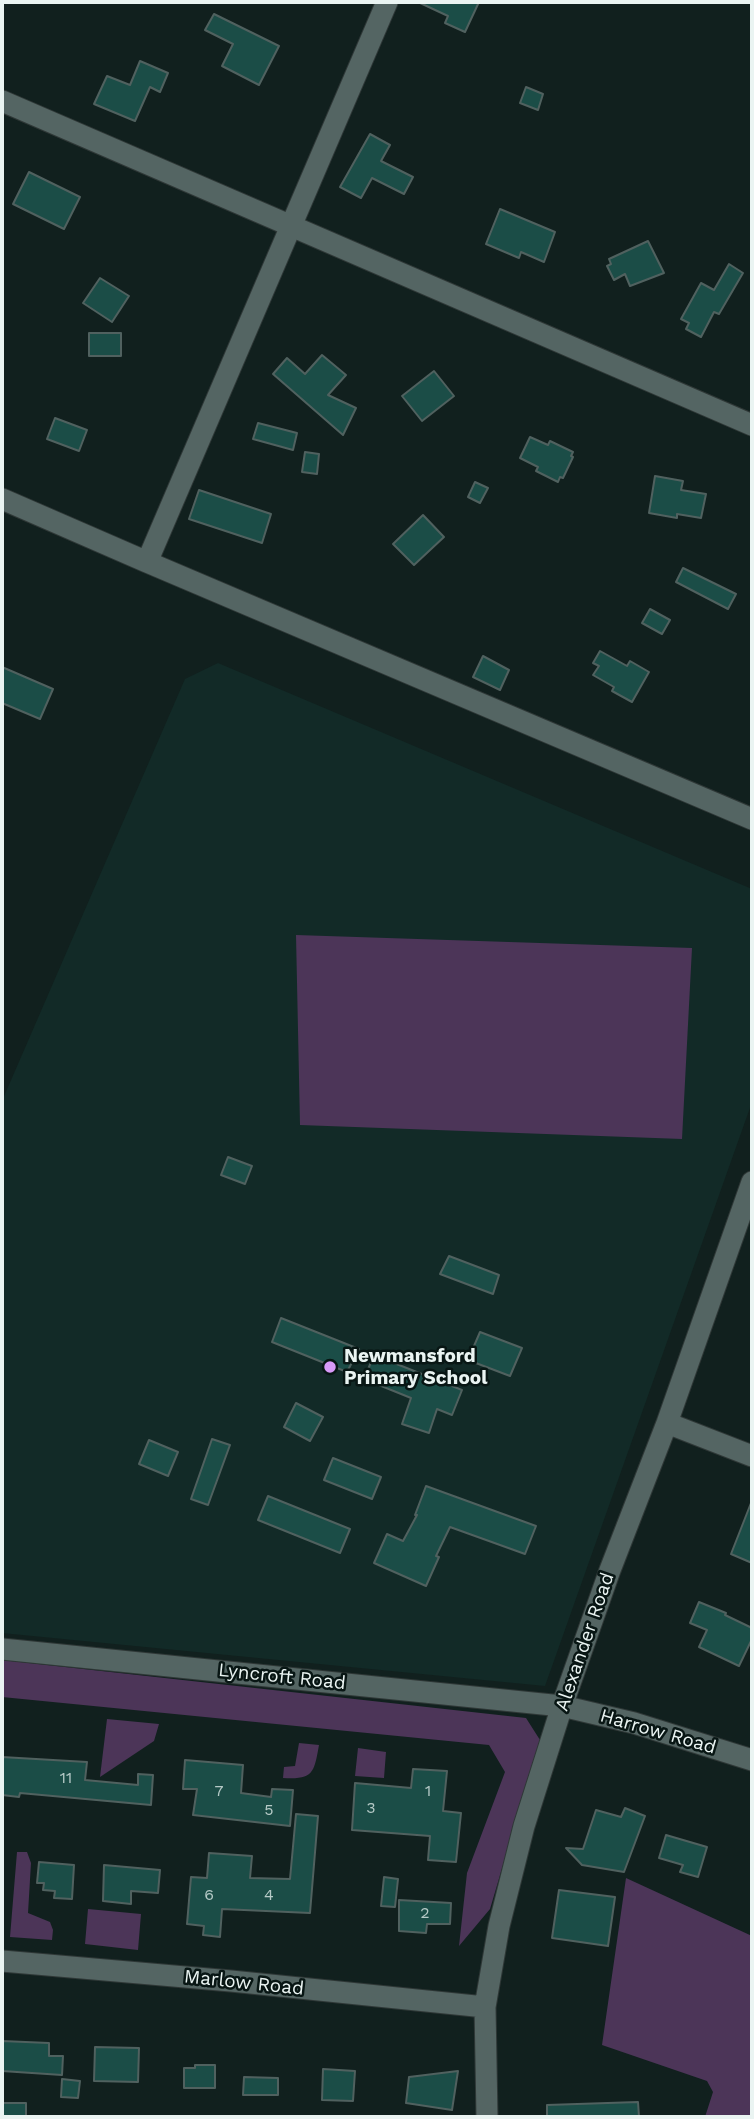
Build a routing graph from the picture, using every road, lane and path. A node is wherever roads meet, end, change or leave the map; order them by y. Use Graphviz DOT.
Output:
graph roads {
  1 [pos="387,2"];
  2 [pos="2,101"];
  3 [pos="290,224"];
  4 [pos="752,425"];
  5 [pos="2,499"];
  6 [pos="147,562"];
  7 [pos="752,819"];
  8 [pos="752,1182"];
  9 [pos="667,1423"];
  10 [pos="752,1456"];
  11 [pos="2,1649"];
  12 [pos="562,1706"];
  13 [pos="752,1760"];
  14 [pos="2,1961"];
  15 [pos="485,2007"];
  16 [pos="487,2117"];
  1 -- 3 [label="street"];
  2 -- 3 [label="street"];
  3 -- 4 [label="street"];
  3 -- 6 [label="street"];
  5 -- 6 [label="street"];
  6 -- 7 [label="street"];
  8 -- 9 [label="street, Alexander Road"];
  9 -- 10 [label="street"];
  9 -- 12 [label="street, Alexander Road"];
  11 -- 12 [label="street, Lyncroft Road"];
  12 -- 13 [label="street, Harrow Road"];
  12 -- 15 [label="street, Alexander Road"];
  14 -- 15 [label="street, Marlow Road"];
  15 -- 16 [label="street, Alexander Road"];
}
